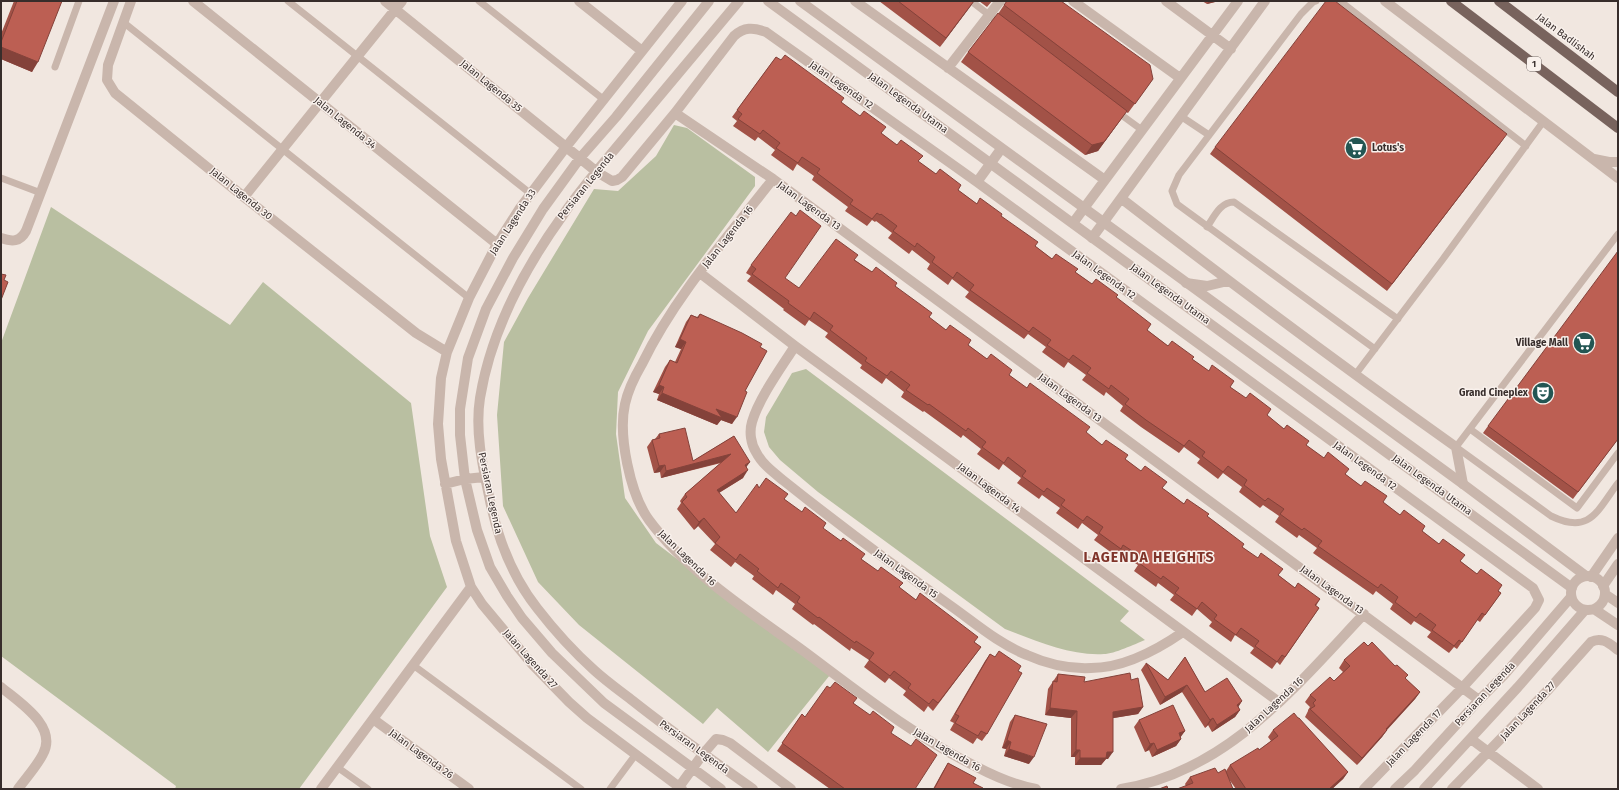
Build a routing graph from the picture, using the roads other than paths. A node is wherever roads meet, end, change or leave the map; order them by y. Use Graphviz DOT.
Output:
graph roads {
  1 [pos="79,1"];
  2 [pos="114,1"];
  3 [pos="130,1"];
  4 [pos="193,1"];
  5 [pos="288,1"];
  6 [pos="385,1"];
  7 [pos="402,1"];
  8 [pos="479,1"];
  9 [pos="579,1"];
  10 [pos="709,1"];
  11 [pos="739,1"];
  12 [pos="768,1"];
  13 [pos="800,1"];
  14 [pos="855,1"];
  15 [pos="971,1"];
  16 [pos="1000,1"];
  17 [pos="1073,1"];
  18 [pos="1166,1"];
  19 [pos="1238,1"];
  20 [pos="1265,1"];
  21 [pos="1316,1"];
  22 [pos="1340,1"];
  23 [pos="1385,1"];
  24 [pos="1451,1"];
  25 [pos="1499,1"];
  26 [pos="680,2"];
  27 [pos="396,10"];
  28 [pos="990,15"];
  29 [pos="123,22"];
  30 [pos="1002,25"];
  31 [pos="1212,35"];
  32 [pos="1231,49"];
  33 [pos="642,51"];
  34 [pos="358,56"];
  35 [pos="56,67"];
  36 [pos="948,68"];
  37 [pos="1180,78"];
  38 [pos="1618,92"];
  39 [pos="603,99"];
  40 [pos="320,102"];
  41 [pos="1110,106"];
  42 [pos="676,113"];
  43 [pos="1182,117"];
  44 [pos="1543,122"];
  45 [pos="1618,128"];
  46 [pos="1142,130"];
  47 [pos="1209,135"];
  48 [pos="1526,146"];
  49 [pos="566,147"];
  50 [pos="1001,148"];
  51 [pos="283,149"];
  52 [pos="580,158"];
  53 [pos="1591,159"];
  54 [pos="1618,162"];
  55 [pos="990,163"];
  56 [pos="597,172"];
  57 [pos="1,178"];
  58 [pos="1618,178"];
  59 [pos="773,179"];
  60 [pos="1105,180"];
  61 [pos="977,182"];
  62 [pos="41,193"];
  63 [pos="531,194"];
  64 [pos="244,197"];
  65 [pos="1122,199"];
  66 [pos="1084,209"];
  67 [pos="1073,223"];
  68 [pos="1103,223"];
  69 [pos="1207,227"];
  70 [pos="1618,234"];
  71 [pos="1,238"];
  72 [pos="1092,238"];
  73 [pos="497,244"];
  74 [pos="700,273"];
  75 [pos="1228,281"];
  76 [pos="1186,284"];
  77 [pos="469,298"];
  78 [pos="1398,319"];
  79 [pos="795,346"];
  80 [pos="1375,349"];
  81 [pos="447,352"];
  82 [pos="1355,375"];
  83 [pos="1470,429"];
  84 [pos="1456,448"];
  85 [pos="1618,453"];
  86 [pos="484,477"];
  87 [pos="465,479"];
  88 [pos="1618,483"];
  89 [pos="445,484"];
  90 [pos="1462,484"];
  91 [pos="1618,538"];
  92 [pos="1618,564"];
  93 [pos="1588,576"];
  94 [pos="471,587"];
  95 [pos="1604,590"];
  96 [pos="1572,592"];
  97 [pos="1618,603"];
  98 [pos="1590,609"];
  99 [pos="1364,614"];
  100 [pos="1618,625"];
  101 [pos="1183,632"];
  102 [pos="1618,650"];
  103 [pos="413,665"];
  104 [pos="1,687"];
  105 [pos="1463,687"];
  106 [pos="1479,700"];
  107 [pos="1279,702"];
  108 [pos="373,719"];
  109 [pos="1471,739"];
  110 [pos="1488,753"];
  111 [pos="636,754"];
  112 [pos="703,754"];
  113 [pos="337,767"];
  114 [pos="693,768"];
  115 [pos="681,788"];
  116 [pos="18,789"];
  117 [pos="321,789"];
  118 [pos="368,789"];
  119 [pos="470,789"];
  120 [pos="581,789"];
  121 [pos="610,789"];
  122 [pos="721,789"];
  123 [pos="752,789"];
  124 [pos="791,789"];
  125 [pos="1036,789"];
  126 [pos="1121,789"];
  127 [pos="1364,789"];
  128 [pos="1395,789"];
  129 [pos="1424,789"];
  130 [pos="1452,789"];
  131 [pos="1538,789"];
  1 -- 35 [label="lane"];
  2 -- 62 [label="street"];
  3 -- 29 [label="street, Jalan Lagenda 30"];
  4 -- 40 [label="street, Jalan Lagenda 34"];
  5 -- 34 [label="lane"];
  6 -- 27 [label="street, Jalan Lagenda 35"];
  7 -- 27 [label="street"];
  8 -- 39 [label="lane"];
  9 -- 33 [label="street"];
  10 -- 52 [label="street, Persiaran Legenda"];
  11 -- 56 [label="street, Persiaran Legenda"];
  12 -- 55 [label="street, Jalan Legenda Utama"];
  13 -- 50 [label="street, Jalan Legenda Utama"];
  14 -- 36 [label="street"];
  15 -- 28 [label="lane"];
  16 -- 28 [label="street"];
  17 -- 37 [label="street"];
  18 -- 31 [label="street"];
  19 -- 31 [label="street"];
  20 -- 32 [label="street"];
  21 -- 47 [label="lane"];
  22 -- 48 [label="lane"];
  23 -- 44 [label="street"];
  24 -- 45 [label="main road, 1"];
  25 -- 38 [label="main road, Jalan Badlishah"];
  26 -- 33 [label="street, Jalan Lagenda 33"];
  27 -- 34 [label="street"];
  27 -- 49 [label="street, Jalan Lagenda 35"];
  28 -- 30 [label="lane"];
  28 -- 36 [label="street"];
  29 -- 51 [label="lane"];
  29 -- 64 [label="street, Jalan Lagenda 30"];
  31 -- 32 [label="street"];
  31 -- 37 [label="street"];
  32 -- 43 [label="street"];
  33 -- 39 [label="street, Jalan Lagenda 33"];
  34 -- 40 [label="street"];
  34 -- 63 [label="lane"];
  36 -- 60 [label="street"];
  37 -- 46 [label="street"];
  39 -- 49 [label="street, Jalan Lagenda 33"];
  40 -- 51 [label="street"];
  40 -- 73 [label="street, Jalan Lagenda 34"];
  41 -- 46 [label="lane"];
  42 -- 56 [label="street, Jalan Legenda 12"];
  42 -- 59 [label="street, Jalan Lagenda 13"];
  42 -- 61 [label="street, Jalan Legenda 12"];
  43 -- 47 [label="lane"];
  43 -- 65 [label="street"];
  44 -- 48 [label="lane"];
  44 -- 53 [label="street"];
  46 -- 60 [label="street"];
  47 -- 69 [label="lane"];
  48 -- 78 [label="lane"];
  49 -- 52 [label="street, Jalan Lagenda 35"];
  49 -- 63 [label="street, Jalan Lagenda 33"];
  50 -- 55 [label="street"];
  50 -- 66 [label="street, Jalan Legenda Utama"];
  51 -- 64 [label="street"];
  51 -- 77 [label="lane"];
  52 -- 56 [label="street, Jalan Lagenda 35"];
  52 -- 87 [label="street, Persiaran Legenda"];
  53 -- 54 [label="street"];
  53 -- 58 [label="street"];
  55 -- 61 [label="street"];
  55 -- 67 [label="street, Jalan Legenda Utama"];
  56 -- 86 [label="street, Persiaran Legenda"];
  57 -- 62 [label="lane"];
  59 -- 74 [label="street, Jalan Lagenda 16"];
  59 -- 99 [label="street, Jalan Lagenda 13"];
  60 -- 66 [label="street"];
  61 -- 105 [label="street, Jalan Legenda 12"];
  62 -- 71 [label="street"];
  63 -- 73 [label="street, Jalan Lagenda 33"];
  64 -- 81 [label="street, Jalan Lagenda 30"];
  65 -- 68 [label="street"];
  65 -- 75 [label="street"];
  66 -- 67 [label="street"];
  66 -- 68 [label="street, Jalan Legenda Utama"];
  67 -- 72 [label="street, Jalan Legenda Utama"];
  68 -- 72 [label="street"];
  68 -- 76 [label="street, Jalan Legenda Utama"];
  69 -- 78 [label="lane"];
  69 -- 80 [label="lane"];
  70 -- 83 [label="lane"];
  72 -- 96 [label="street, Jalan Legenda Utama"];
  73 -- 77 [label="street, Jalan Lagenda 33"];
  74 -- 79 [label="street, Jalan Lagenda 14"];
  74 -- 125 [label="street, Jalan Lagenda 16"];
  75 -- 76 [label="street"];
  75 -- 82 [label="street"];
  76 -- 90 [label="street, Jalan Legenda Utama"];
  77 -- 81 [label="street, Jalan Lagenda 33"];
  78 -- 80 [label="lane"];
  79 -- 101 [label="street, Jalan Lagenda 14"];
  79 -- 101 [label="street, Jalan Lagenda 15"];
  80 -- 82 [label="lane"];
  81 -- 89 [label="street, Jalan Lagenda 33"];
  82 -- 84 [label="street"];
  83 -- 84 [label="lane"];
  83 -- 85 [label="lane"];
  84 -- 88 [label="lane"];
  84 -- 90 [label="street"];
  86 -- 87 [label="street"];
  86 -- 112 [label="street, Persiaran Legenda"];
  87 -- 89 [label="street"];
  87 -- 114 [label="street, Persiaran Legenda"];
  89 -- 94 [label="street, Jalan Lagenda 27"];
  90 -- 93 [label="street, Jalan Legenda Utama"];
  91 -- 93 [label="street"];
  92 -- 95 [label="street"];
  93 -- 95 [label="street"];
  93 -- 96 [label="street"];
  94 -- 103 [label="street"];
  94 -- 111 [label="street, Jalan Lagenda 27"];
  95 -- 97 [label="street"];
  95 -- 98 [label="street"];
  96 -- 98 [label="street"];
  96 -- 106 [label="street, Persiaran Legenda"];
  98 -- 100 [label="street"];
  98 -- 109 [label="street, Persiaran Legenda"];
  99 -- 105 [label="street, Jalan Lagenda 13"];
  99 -- 107 [label="street, Jalan Lagenda 16"];
  101 -- 107 [label="street, Jalan Lagenda 14"];
  102 -- 110 [label="street, Jalan Lagenda 27"];
  103 -- 108 [label="street"];
  103 -- 120 [label="lane"];
  104 -- 116 [label="street"];
  105 -- 106 [label="street, Jalan Lagenda 13"];
  105 -- 127 [label="street, Jalan Lagenda 17"];
  106 -- 128 [label="street, Persiaran Legenda"];
  107 -- 126 [label="street, Jalan Lagenda 16"];
  108 -- 113 [label="street"];
  108 -- 119 [label="street, Jalan Lagenda 26"];
  109 -- 110 [label="street"];
  109 -- 129 [label="street, Persiaran Legenda"];
  110 -- 130 [label="street, Jalan Lagenda 27"];
  110 -- 131 [label="street"];
  111 -- 115 [label="street, Jalan Lagenda 27"];
  111 -- 121 [label="lane"];
  112 -- 114 [label="street"];
  112 -- 123 [label="street, Persiaran Legenda"];
  112 -- 124 [label="street"];
  113 -- 117 [label="street"];
  113 -- 118 [label="lane"];
  114 -- 115 [label="street"];
  114 -- 122 [label="street, Persiaran Legenda"];
}
